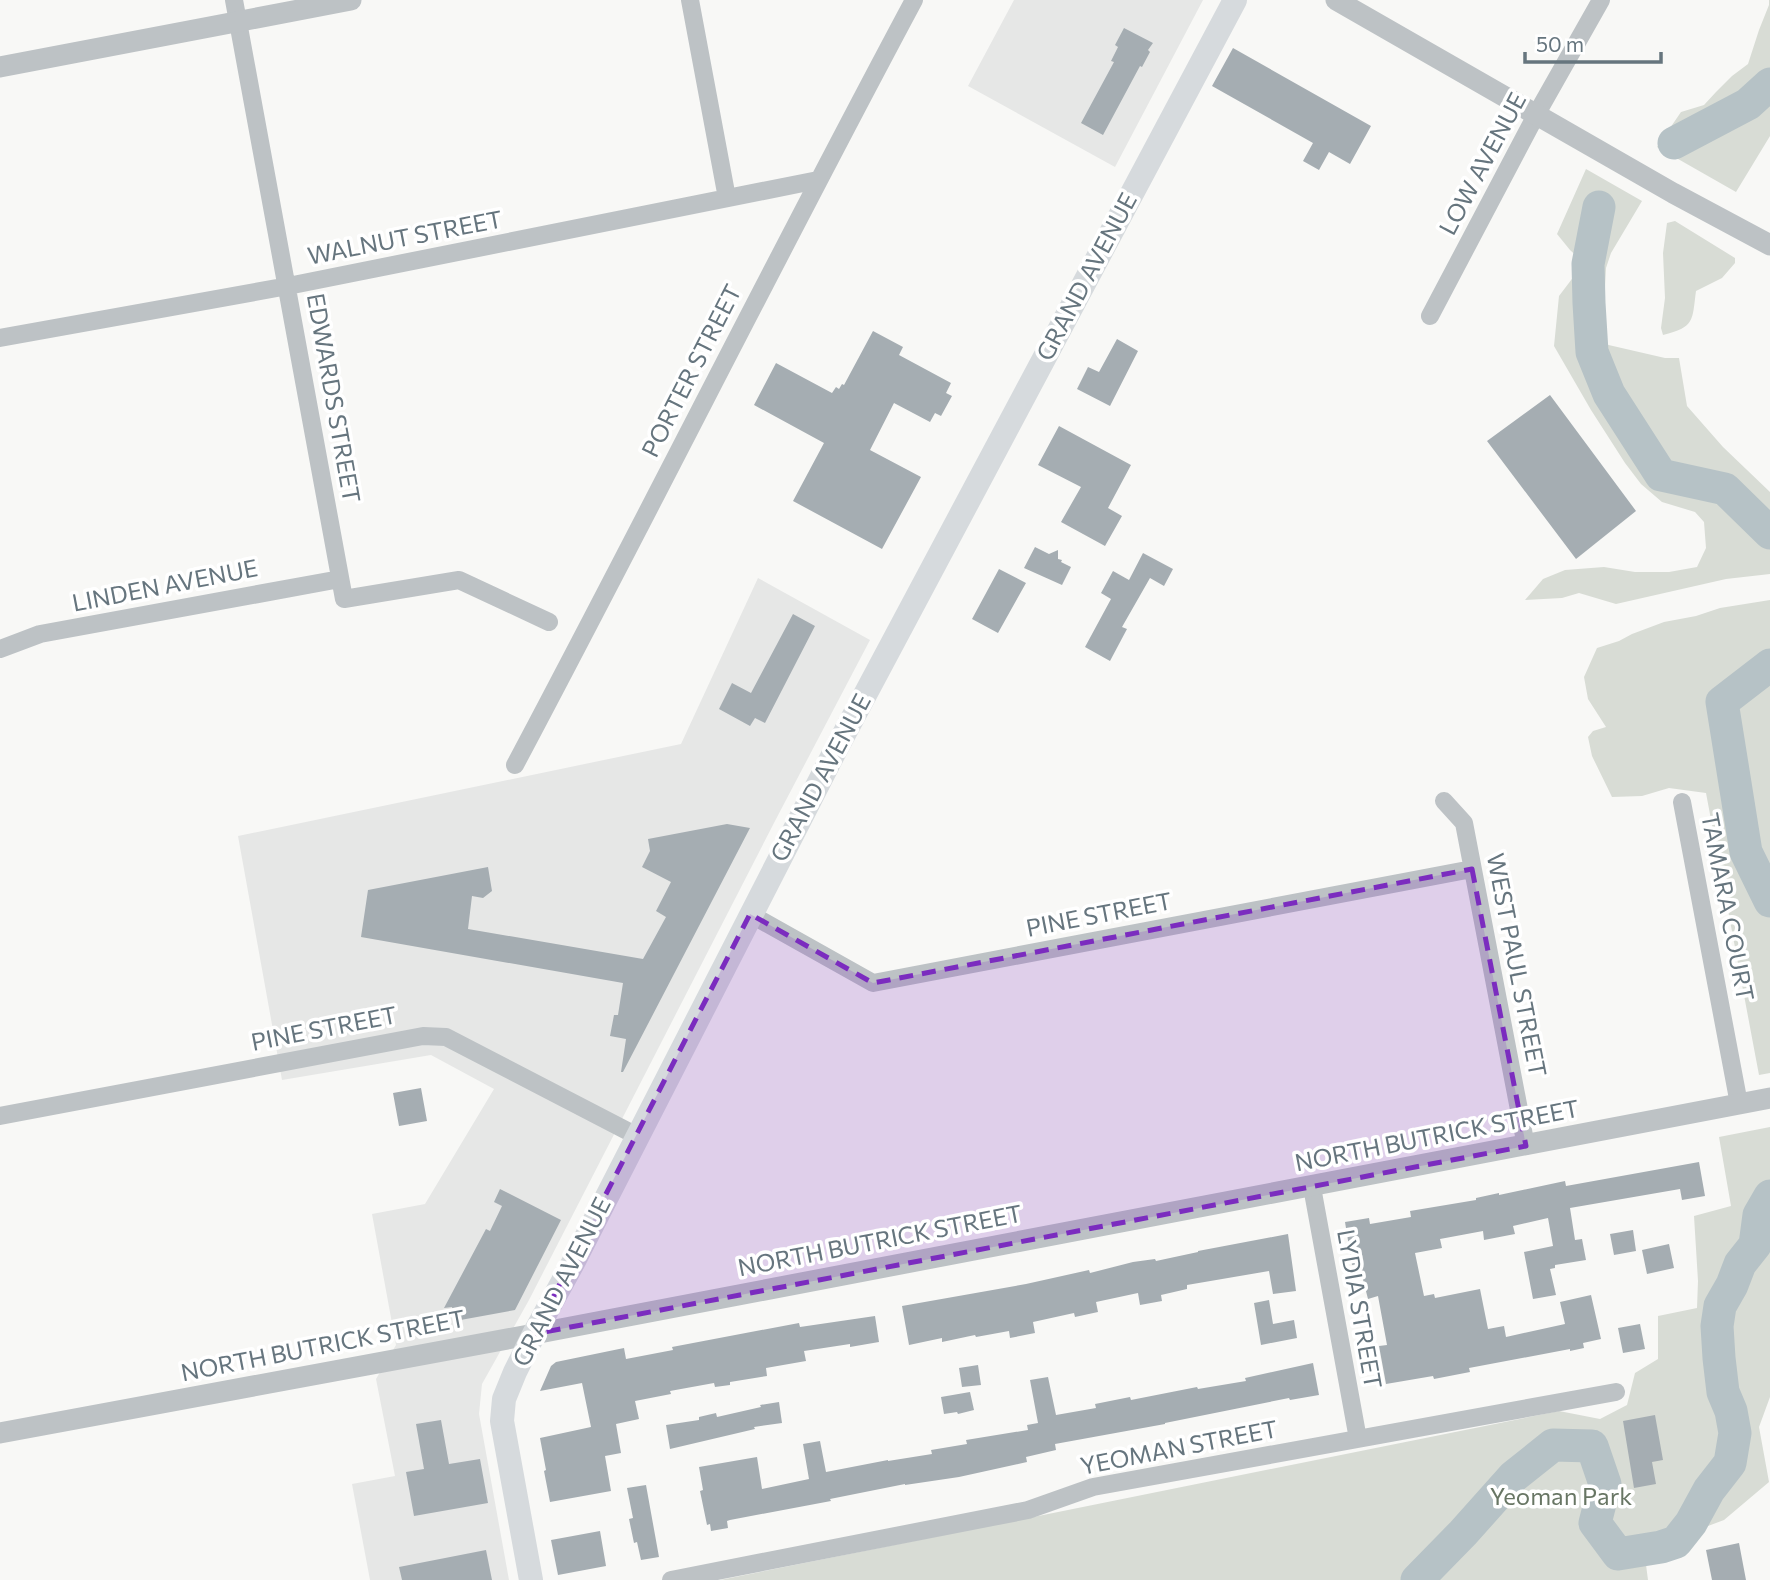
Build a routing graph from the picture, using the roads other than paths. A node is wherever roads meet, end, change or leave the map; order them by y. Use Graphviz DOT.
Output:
graph roads {
  1 [pos="234,0"];
  2 [pos="351,0"];
  3 [pos="690,0"];
  4 [pos="914,0"];
  5 [pos="1234,0"];
  6 [pos="1336,0"];
  7 [pos="1601,0"];
  8 [pos="239,22"];
  9 [pos="0,67"];
  10 [pos="1536,115"];
  11 [pos="818,180"];
  12 [pos="727,198"];
  13 [pos="1770,245"];
  14 [pos="288,286"];
  15 [pos="1430,316"];
  16 [pos="0,338"];
  17 [pos="340,579"];
  18 [pos="549,622"];
  19 [pos="0,649"];
  20 [pos="514,765"];
  21 [pos="1444,801"];
  22 [pos="1682,802"];
  23 [pos="1472,869"];
  24 [pos="750,914"];
  25 [pos="1770,1098"];
  26 [pos="1739,1104"];
  27 [pos="0,1115"];
  28 [pos="637,1136"];
  29 [pos="1526,1146"];
  30 [pos="1312,1187"];
  31 [pos="534,1334"];
  32 [pos="1616,1392"];
  33 [pos="0,1433"];
  34 [pos="1358,1439"];
  35 [pos="531,1580"];
  36 [pos="671,1580"];
  1 -- 8 [label="street, EDWARDS STREET"];
  2 -- 8 [label="street"];
  3 -- 12 [label="street"];
  4 -- 11 [label="street, PORTER STREET"];
  5 -- 24 [label="main road, GRAND AVENUE"];
  6 -- 10 [label="street"];
  7 -- 10 [label="street, LOW AVENUE"];
  8 -- 9 [label="street"];
  8 -- 14 [label="street, EDWARDS STREET"];
  10 -- 13 [label="street"];
  10 -- 15 [label="street, LOW AVENUE"];
  11 -- 12 [label="street, WALNUT STREET"];
  11 -- 20 [label="street, PORTER STREET"];
  12 -- 14 [label="street, WALNUT STREET"];
  14 -- 16 [label="street, WALNUT STREET"];
  14 -- 17 [label="street, EDWARDS STREET"];
  17 -- 18 [label="street, EDWARDS STREET"];
  17 -- 19 [label="street, LINDEN AVENUE"];
  21 -- 23 [label="street, WEST PAUL STREET"];
  22 -- 26 [label="street, TAMARA COURT"];
  23 -- 24 [label="street, PINE STREET"];
  23 -- 29 [label="street, WEST PAUL STREET"];
  24 -- 28 [label="main road, GRAND AVENUE"];
  25 -- 26 [label="street, NORTH BUTRICK STREET"];
  26 -- 29 [label="street, NORTH BUTRICK STREET"];
  27 -- 28 [label="street, PINE STREET"];
  28 -- 31 [label="main road, GRAND AVENUE"];
  29 -- 30 [label="street, NORTH BUTRICK STREET"];
  30 -- 31 [label="street, NORTH BUTRICK STREET"];
  30 -- 34 [label="street, LYDIA STREET"];
  31 -- 33 [label="street, NORTH BUTRICK STREET"];
  31 -- 35 [label="main road, GRAND AVENUE"];
  32 -- 34 [label="street, YEOMAN STREET"];
  34 -- 36 [label="street, YEOMAN STREET"];
}
